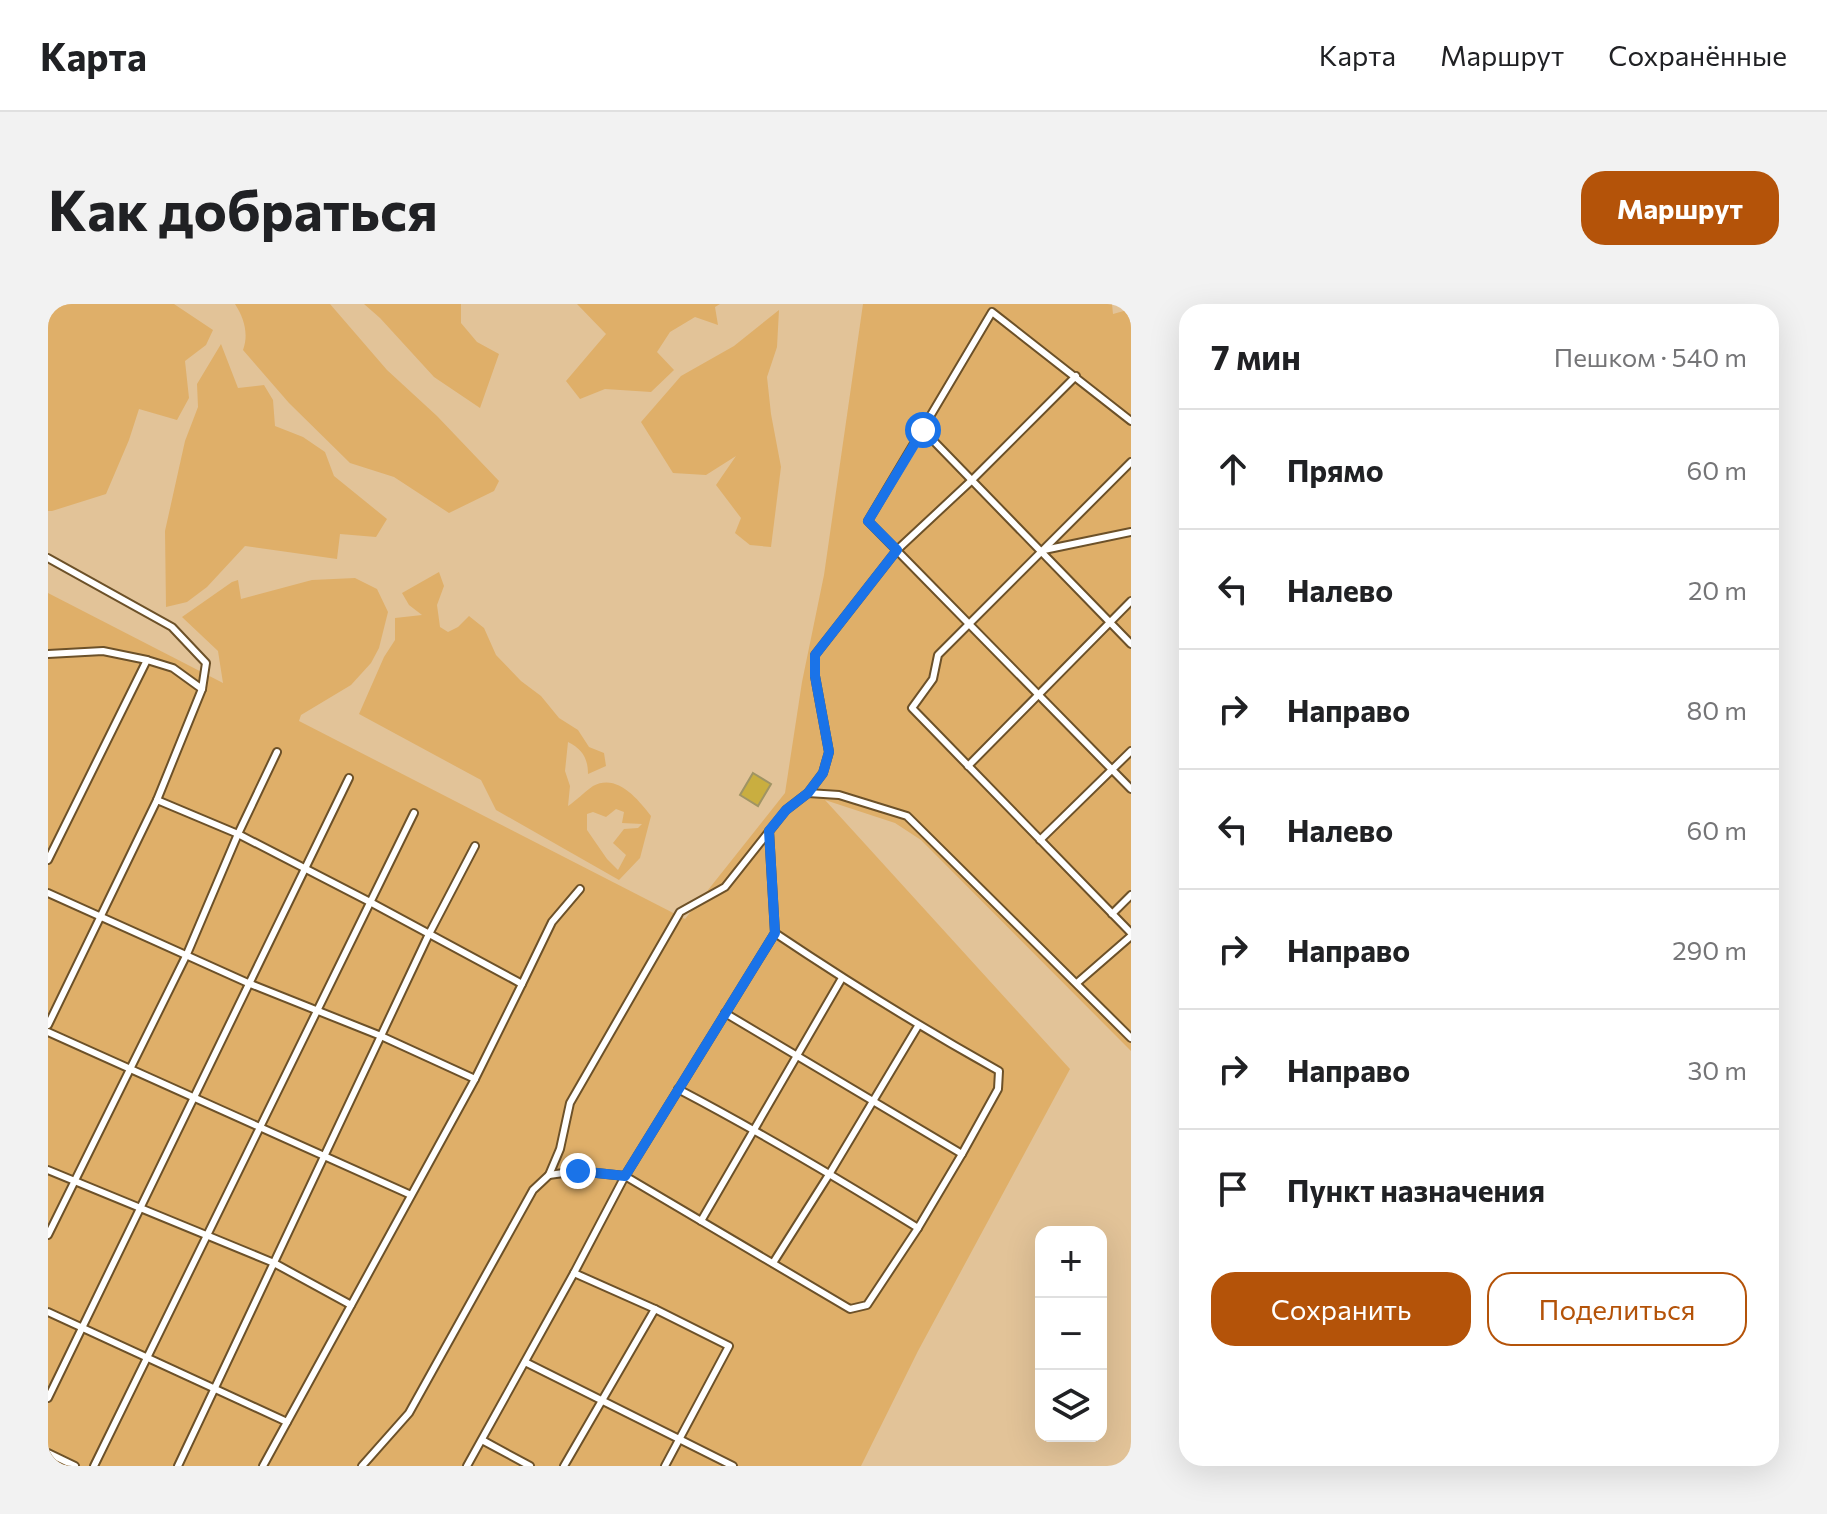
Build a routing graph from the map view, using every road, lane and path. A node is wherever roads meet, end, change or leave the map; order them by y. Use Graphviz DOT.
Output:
graph roads {
  1 [pos="1076,376"];
  2 [pos="1131,421"];
  3 [pos="923,430"];
  4 [pos="1131,462"];
  5 [pos="971,481"];
  6 [pos="1131,532"];
  7 [pos="897,550"];
  8 [pos="1043,552"];
  9 [pos="48,558"];
  10 [pos="1131,601"];
  11 [pos="1110,622"];
  12 [pos="969,624"];
  13 [pos="1131,644"];
  14 [pos="48,654"];
  15 [pos="147,660"];
  16 [pos="202,689"];
  17 [pos="1039,694"];
  18 [pos="1131,751"];
  19 [pos="277,752"];
  20 [pos="968,766"];
  21 [pos="1112,770"];
  22 [pos="349,778"];
  23 [pos="1131,789"];
  24 [pos="808,793"];
  25 [pos="157,800"];
  26 [pos="414,813"];
  27 [pos="769,831"];
  28 [pos="238,834"];
  29 [pos="1040,840"];
  30 [pos="51,844"];
  31 [pos="475,846"];
  32 [pos="48,860"];
  33 [pos="306,869"];
  34 [pos="580,889"];
  35 [pos="48,893"];
  36 [pos="1131,895"];
  37 [pos="370,902"];
  38 [pos="1112,914"];
  39 [pos="100,916"];
  40 [pos="775,933"];
  41 [pos="429,934"];
  42 [pos="1131,934"];
  43 [pos="187,954"];
  44 [pos="842,978"];
  45 [pos="248,983"];
  46 [pos="1077,983"];
  47 [pos="522,984"];
  48 [pos="316,1011"];
  49 [pos="725,1013"];
  50 [pos="48,1025"];
  51 [pos="918,1026"];
  52 [pos="48,1032"];
  53 [pos="381,1036"];
  54 [pos="1131,1038"];
  55 [pos="797,1056"];
  56 [pos="130,1069"];
  57 [pos="475,1079"];
  58 [pos="678,1089"];
  59 [pos="193,1097"];
  60 [pos="872,1101"];
  61 [pos="260,1127"];
  62 [pos="753,1129"];
  63 [pos="962,1154"];
  64 [pos="324,1156"];
  65 [pos="48,1170"];
  66 [pos="830,1173"];
  67 [pos="549,1175"];
  68 [pos="625,1176"];
  69 [pos="74,1181"];
  70 [pos="411,1195"];
  71 [pos="139,1208"];
  72 [pos="701,1221"];
  73 [pos="918,1228"];
  74 [pos="48,1235"];
  75 [pos="207,1236"];
  76 [pos="274,1263"];
  77 [pos="773,1263"];
  78 [pos="574,1273"];
  79 [pos="351,1305"];
  80 [pos="655,1309"];
  81 [pos="48,1312"];
  82 [pos="81,1327"];
  83 [pos="148,1358"];
  84 [pos="525,1362"];
  85 [pos="215,1389"];
  86 [pos="48,1398"];
  87 [pos="603,1399"];
  88 [pos="287,1422"];
  89 [pos="482,1440"];
  90 [pos="680,1440"];
  91 [pos="48,1453"];
  92 [pos="75,1466"];
  93 [pos="94,1466"];
  94 [pos="178,1466"];
  95 [pos="263,1466"];
  96 [pos="362,1466"];
  97 [pos="467,1466"];
  98 [pos="530,1466"];
  99 [pos="564,1466"];
  100 [pos="665,1466"];
  101 [pos="733,1466"];
  1 -- 2 [label="lane"];
  1 -- 3 [label="lane"];
  1 -- 5 [label="lane"];
  3 -- 5 [label="lane"];
  3 -- 7 [label="lane"];
  4 -- 8 [label="lane"];
  5 -- 7 [label="lane"];
  5 -- 8 [label="lane"];
  6 -- 8 [label="lane"];
  7 -- 12 [label="lane"];
  7 -- 24 [label="lane"];
  8 -- 11 [label="lane"];
  8 -- 12 [label="lane"];
  9 -- 16 [label="lane"];
  10 -- 11 [label="lane"];
  11 -- 13 [label="lane"];
  11 -- 17 [label="lane"];
  12 -- 17 [label="lane"];
  12 -- 20 [label="lane"];
  14 -- 15 [label="lane"];
  15 -- 16 [label="lane"];
  15 -- 30 [label="lane"];
  16 -- 25 [label="lane"];
  17 -- 20 [label="lane"];
  17 -- 21 [label="lane"];
  18 -- 21 [label="lane"];
  19 -- 28 [label="lane"];
  20 -- 29 [label="lane"];
  21 -- 23 [label="lane"];
  21 -- 29 [label="lane"];
  22 -- 33 [label="lane"];
  24 -- 27 [label="lane"];
  24 -- 46 [label="lane"];
  25 -- 28 [label="lane"];
  25 -- 39 [label="lane"];
  26 -- 37 [label="lane"];
  27 -- 40 [label="lane"];
  27 -- 67 [label="lane"];
  28 -- 33 [label="lane"];
  28 -- 43 [label="lane"];
  29 -- 38 [label="lane"];
  30 -- 32 [label="lane"];
  31 -- 41 [label="lane"];
  33 -- 37 [label="lane"];
  33 -- 45 [label="lane"];
  34 -- 47 [label="lane"];
  35 -- 39 [label="lane"];
  36 -- 38 [label="lane"];
  37 -- 41 [label="lane"];
  37 -- 48 [label="lane"];
  38 -- 42 [label="lane"];
  39 -- 43 [label="lane"];
  39 -- 50 [label="lane"];
  40 -- 44 [label="lane"];
  40 -- 49 [label="lane"];
  41 -- 47 [label="lane"];
  41 -- 53 [label="lane"];
  42 -- 46 [label="lane"];
  43 -- 45 [label="lane"];
  43 -- 56 [label="lane"];
  44 -- 51 [label="lane"];
  44 -- 55 [label="lane"];
  45 -- 48 [label="lane"];
  45 -- 59 [label="lane"];
  46 -- 54 [label="lane"];
  47 -- 57 [label="lane"];
  48 -- 53 [label="lane"];
  48 -- 61 [label="lane"];
  49 -- 55 [label="lane"];
  49 -- 58 [label="lane"];
  51 -- 60 [label="lane"];
  51 -- 63 [label="lane"];
  52 -- 56 [label="lane"];
  53 -- 57 [label="lane"];
  53 -- 64 [label="lane"];
  55 -- 60 [label="lane"];
  55 -- 62 [label="lane"];
  56 -- 59 [label="lane"];
  56 -- 69 [label="lane"];
  57 -- 70 [label="lane"];
  58 -- 62 [label="lane"];
  58 -- 68 [label="lane"];
  59 -- 61 [label="lane"];
  59 -- 71 [label="lane"];
  60 -- 63 [label="lane"];
  60 -- 66 [label="lane"];
  61 -- 64 [label="lane"];
  61 -- 75 [label="lane"];
  62 -- 66 [label="lane"];
  62 -- 72 [label="lane"];
  63 -- 73 [label="lane"];
  64 -- 70 [label="lane"];
  64 -- 76 [label="lane"];
  65 -- 69 [label="lane"];
  66 -- 73 [label="lane"];
  66 -- 77 [label="lane"];
  67 -- 68 [label="lane"];
  67 -- 96 [label="lane"];
  68 -- 72 [label="lane"];
  68 -- 78 [label="lane"];
  69 -- 71 [label="lane"];
  69 -- 74 [label="lane"];
  70 -- 79 [label="lane"];
  71 -- 75 [label="lane"];
  71 -- 82 [label="lane"];
  72 -- 77 [label="lane"];
  73 -- 77 [label="lane"];
  75 -- 76 [label="lane"];
  75 -- 83 [label="lane"];
  76 -- 79 [label="lane"];
  76 -- 85 [label="lane"];
  78 -- 80 [label="lane"];
  78 -- 84 [label="lane"];
  79 -- 88 [label="lane"];
  80 -- 87 [label="lane"];
  80 -- 90 [label="lane"];
  81 -- 82 [label="lane"];
  82 -- 83 [label="lane"];
  82 -- 86 [label="lane"];
  83 -- 85 [label="lane"];
  83 -- 93 [label="lane"];
  84 -- 87 [label="lane"];
  84 -- 89 [label="lane"];
  85 -- 88 [label="lane"];
  85 -- 94 [label="lane"];
  87 -- 90 [label="lane"];
  87 -- 99 [label="lane"];
  88 -- 95 [label="lane"];
  89 -- 97 [label="lane"];
  89 -- 98 [label="lane"];
  90 -- 100 [label="lane"];
  90 -- 101 [label="lane"];
  91 -- 92 [label="lane"];
}
